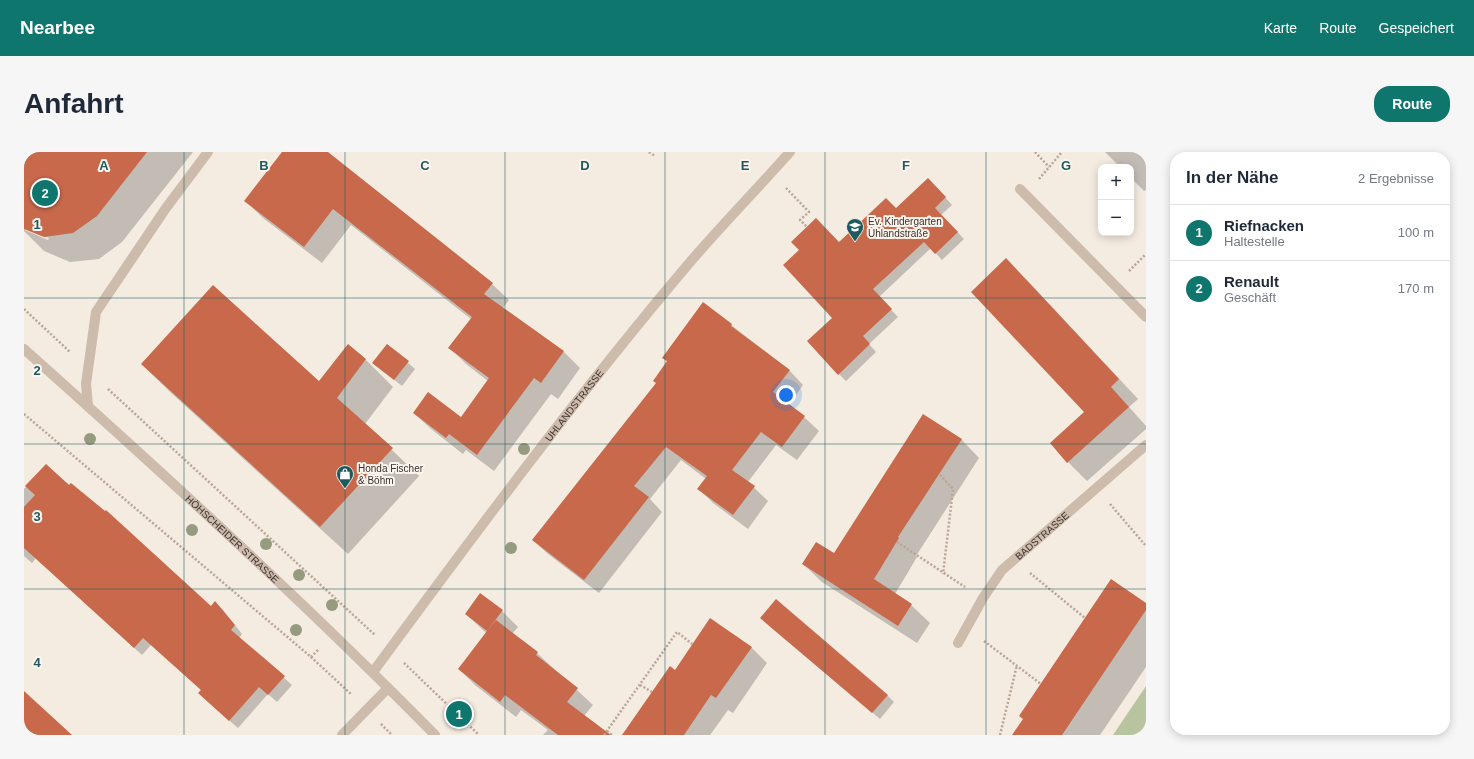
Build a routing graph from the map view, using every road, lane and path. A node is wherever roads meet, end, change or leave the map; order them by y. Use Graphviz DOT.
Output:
graph roads {
  1 [pos="208,152"];
  2 [pos="649,152"];
  3 [pos="790,152"];
  4 [pos="1035,152"];
  5 [pos="1062,152"];
  6 [pos="655,156"];
  7 [pos="1049,167"];
  8 [pos="770,174"];
  9 [pos="1023,191"];
  10 [pos="807,227"];
  11 [pos="24,309"];
  12 [pos="1146,317"];
  13 [pos="24,349"];
  14 [pos="88,370"];
  15 [pos="88,406"];
  16 [pos="24,414"];
  17 [pos="1146,445"];
  18 [pos="940,475"];
  19 [pos="1096,488"];
  20 [pos="897,542"];
  21 [pos="1146,546"];
  22 [pos="1014,560"];
  23 [pos="943,574"];
  24 [pos="983,598"];
  25 [pos="352,615"];
  26 [pos="1085,618"];
  27 [pos="967,628"];
  28 [pos="333,634"];
  29 [pos="958,643"];
  30 [pos="692,644"];
  31 [pos="390,650"];
  32 [pos="1017,666"];
  33 [pos="373,672"];
  34 [pos="1041,684"];
  35 [pos="640,685"];
  36 [pos="388,688"];
  37 [pos="652,692"];
  38 [pos="607,731"];
  39 [pos="342,735"];
  40 [pos="435,735"];
  41 [pos="479,735"];
  42 [pos="604,735"];
  43 [pos="612,735"];
  44 [pos="1000,735"];
  1 -- 14 [label="street"];
  2 -- 6 [label="path"];
  3 -- 8 [label="street, UHLANDSTRASSE"];
  4 -- 7 [label="path"];
  5 -- 7 [label="path"];
  7 -- 9 [label="path"];
  8 -- 10 [label="path"];
  8 -- 31 [label="street, UHLANDSTRASSE"];
  9 -- 12 [label="street"];
  11 -- 14 [label="path"];
  13 -- 15 [label="street, HÖHSCHEIDER STRASSE"];
  14 -- 15 [label="street"];
  14 -- 25 [label="path"];
  15 -- 28 [label="street, HÖHSCHEIDER STRASSE"];
  16 -- 28 [label="path"];
  17 -- 19 [label="street, BADSTRASSE"];
  18 -- 23 [label="path"];
  19 -- 21 [label="path"];
  19 -- 22 [label="street, BADSTRASSE"];
  20 -- 23 [label="path"];
  22 -- 24 [label="street, BADSTRASSE"];
  22 -- 26 [label="path"];
  23 -- 24 [label="path"];
  24 -- 27 [label="street, BADSTRASSE"];
  25 -- 28 [label="path"];
  25 -- 31 [label="path"];
  27 -- 29 [label="street, BADSTRASSE"];
  27 -- 32 [label="path"];
  28 -- 33 [label="street, HÖHSCHEIDER STRASSE"];
  30 -- 35 [label="path"];
  31 -- 33 [label="street, UHLANDSTRASSE"];
  31 -- 41 [label="path"];
  32 -- 34 [label="path"];
  32 -- 44 [label="path"];
  33 -- 36 [label="street, HÖHSCHEIDER STRASSE"];
  35 -- 37 [label="path"];
  35 -- 38 [label="path"];
  36 -- 39 [label="street"];
  36 -- 40 [label="street, HÖHSCHEIDER STRASSE"];
  38 -- 42 [label="path"];
  38 -- 43 [label="path"];
}
